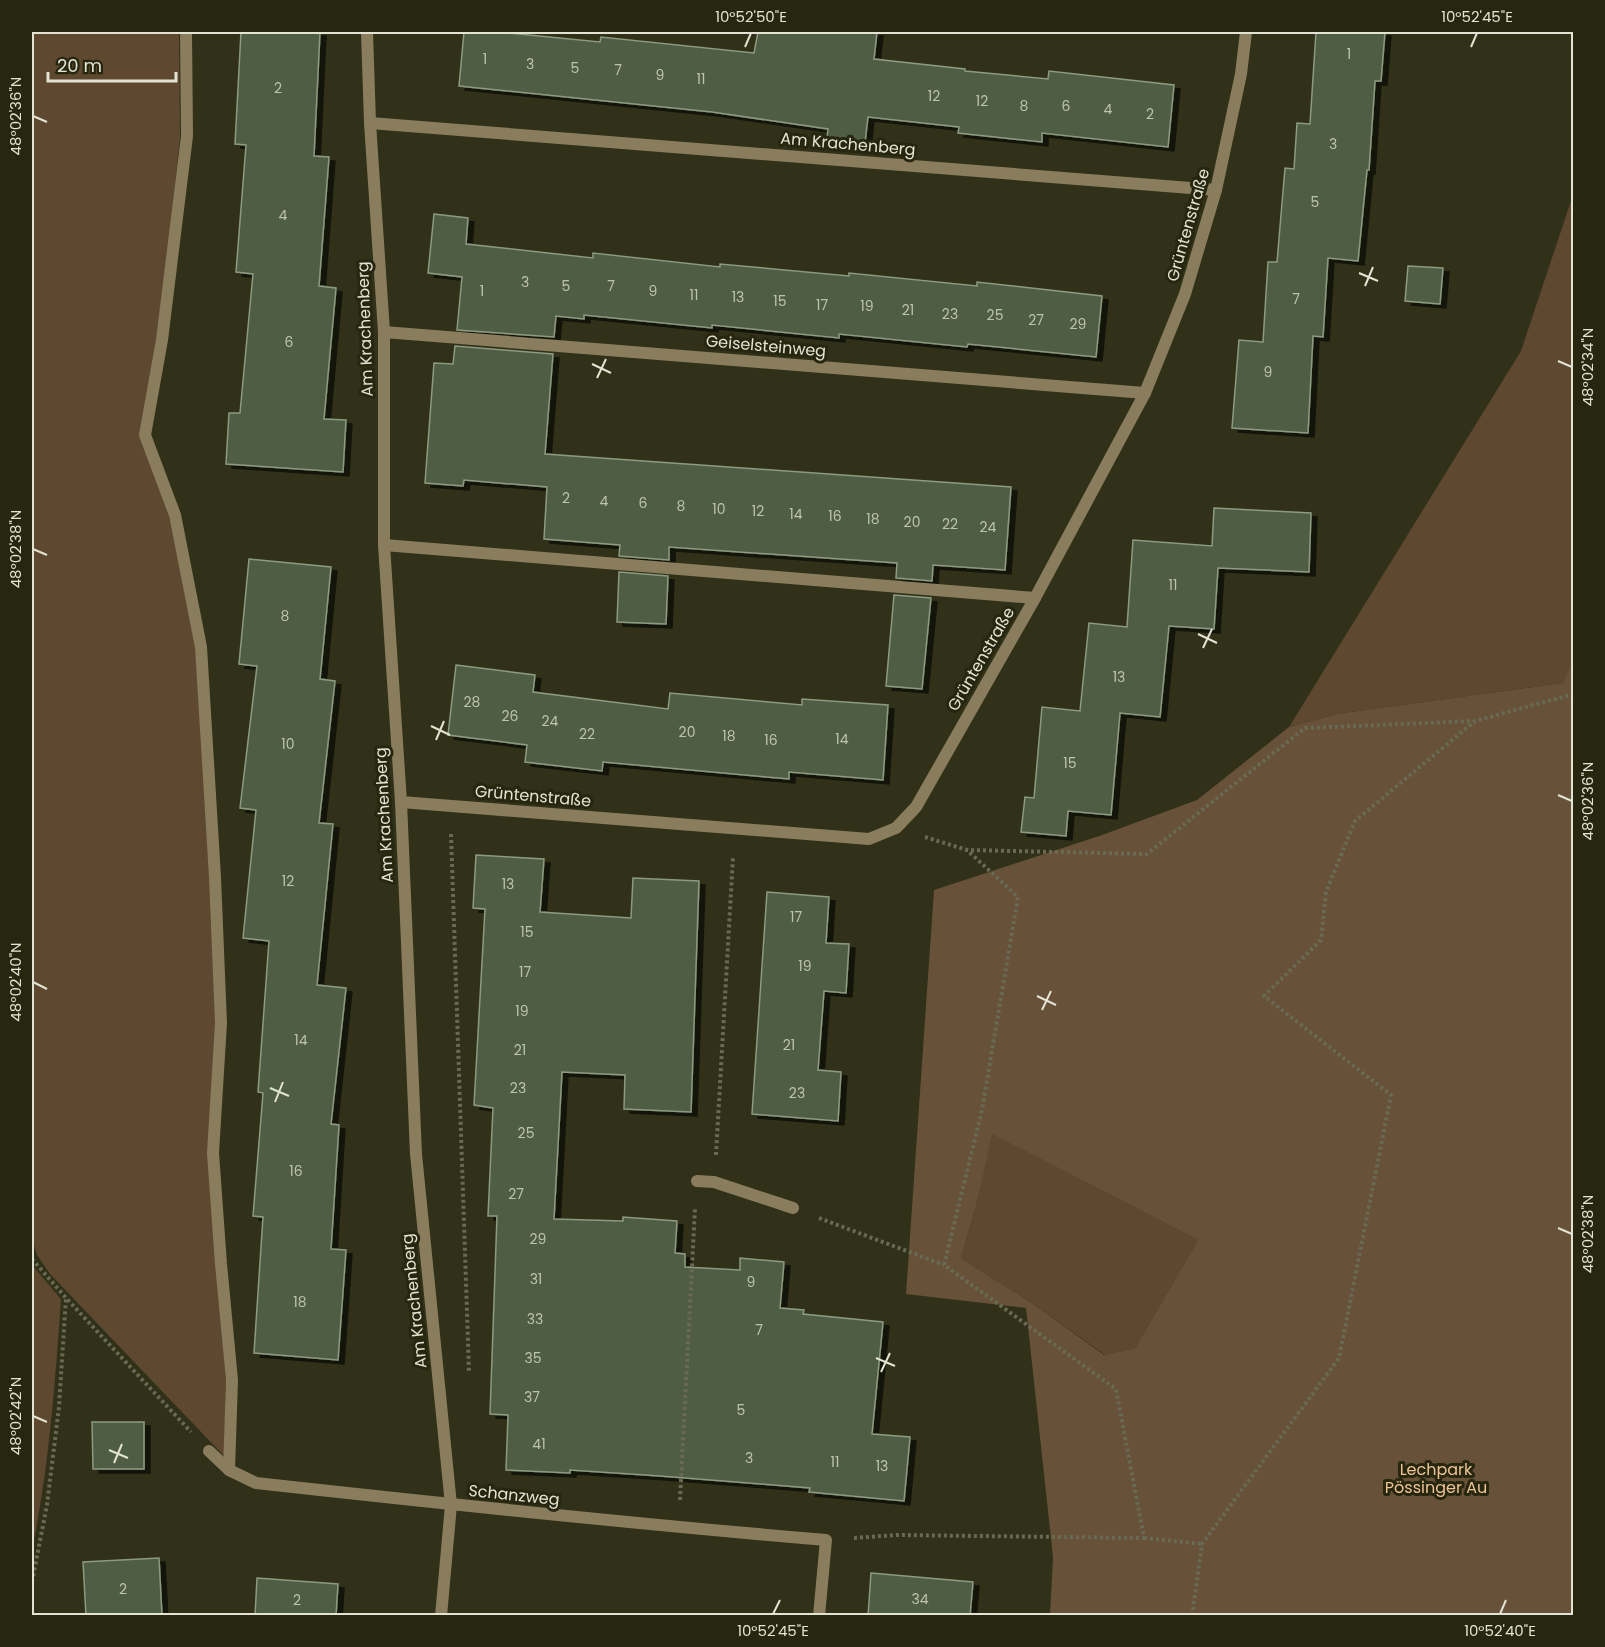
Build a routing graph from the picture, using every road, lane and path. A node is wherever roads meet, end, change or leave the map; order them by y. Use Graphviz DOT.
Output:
graph roads {
  1 [pos="186,32"];
  2 [pos="367,32"];
  3 [pos="1246,32"];
  4 [pos="370,123"];
  5 [pos="1216,190"];
  6 [pos="384,332"];
  7 [pos="1145,393"];
  8 [pos="384,545"];
  9 [pos="1035,598"];
  10 [pos="1574,694"];
  11 [pos="1475,721"];
  12 [pos="401,802"];
  13 [pos="450,806"];
  14 [pos="896,828"];
  15 [pos="735,829"];
  16 [pos="967,850"];
  17 [pos="716,1152"];
  18 [pos="697,1181"];
  19 [pos="793,1208"];
  20 [pos="32,1258"];
  21 [pos="944,1265"];
  22 [pos="66,1298"];
  23 [pos="469,1376"];
  24 [pos="209,1451"];
  25 [pos="229,1470"];
  26 [pos="680,1472"];
  27 [pos="451,1504"];
  28 [pos="1144,1538"];
  29 [pos="826,1540"];
  30 [pos="1202,1544"];
  31 [pos="32,1582"];
  32 [pos="441,1616"];
  33 [pos="819,1616"];
  34 [pos="1192,1616"];
  1 -- 25 [label="street"];
  2 -- 4 [label="street, Am Krachenberg"];
  3 -- 5 [label="street, Grüntenstraße"];
  4 -- 5 [label="street, Am Krachenberg"];
  4 -- 6 [label="street, Am Krachenberg"];
  5 -- 7 [label="street, Grüntenstraße"];
  6 -- 7 [label="street, Geiselsteinweg"];
  6 -- 8 [label="street, Am Krachenberg"];
  7 -- 9 [label="street, Grüntenstraße"];
  8 -- 9 [label="street"];
  8 -- 12 [label="street, Am Krachenberg"];
  9 -- 14 [label="street, Grüntenstraße"];
  10 -- 11 [label="path"];
  11 -- 16 [label="path"];
  11 -- 30 [label="path"];
  12 -- 13 [label="street, Grüntenstraße"];
  12 -- 27 [label="street, Am Krachenberg"];
  13 -- 15 [label="street, Grüntenstraße"];
  13 -- 23 [label="path"];
  14 -- 15 [label="street, Grüntenstraße"];
  14 -- 16 [label="path"];
  15 -- 17 [label="path"];
  16 -- 21 [label="path"];
  18 -- 19 [label="street"];
  18 -- 26 [label="path"];
  19 -- 21 [label="path"];
  20 -- 22 [label="path"];
  21 -- 28 [label="path"];
  22 -- 24 [label="path"];
  22 -- 31 [label="path"];
  24 -- 25 [label="street, Schanzweg"];
  25 -- 27 [label="street, Schanzweg"];
  27 -- 29 [label="street, Schanzweg"];
  27 -- 32 [label="street, Am Krachenberg"];
  28 -- 29 [label="path"];
  28 -- 30 [label="path"];
  29 -- 33 [label="street"];
  30 -- 34 [label="path"];
}
